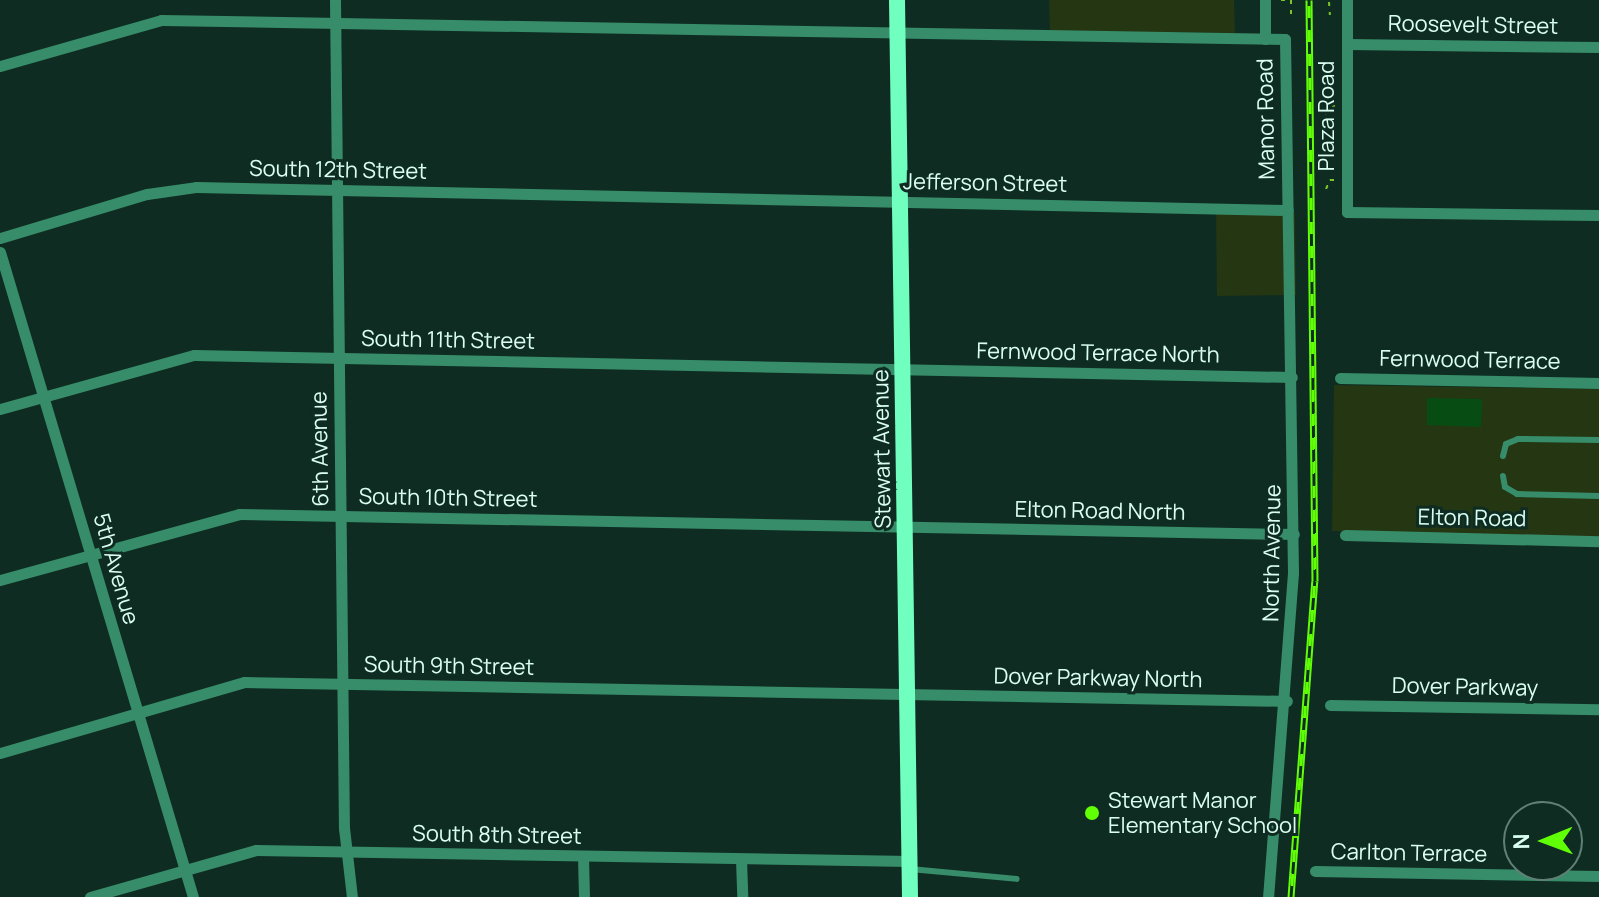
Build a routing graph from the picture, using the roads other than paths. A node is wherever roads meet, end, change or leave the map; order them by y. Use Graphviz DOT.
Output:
graph roads {
  1 [pos="335,0"];
  2 [pos="897,0"];
  3 [pos="1265,0"];
  4 [pos="1347,0"];
  5 [pos="335,23"];
  6 [pos="897,34"];
  7 [pos="1265,39"];
  8 [pos="1347,44"];
  9 [pos="1599,47"];
  10 [pos="0,66"];
  11 [pos="337,191"];
  12 [pos="682,197"];
  13 [pos="900,202"];
  14 [pos="1288,210"];
  15 [pos="1599,215"];
  16 [pos="0,238"];
  17 [pos="0,252"];
  18 [pos="338,358"];
  19 [pos="902,369"];
  20 [pos="1292,377"];
  21 [pos="1340,378"];
  22 [pos="1599,383"];
  23 [pos="43,396"];
  24 [pos="0,409"];
  25 [pos="1599,440"];
  26 [pos="1503,456"];
  27 [pos="1503,476"];
  28 [pos="1599,496"];
  29 [pos="341,516"];
  30 [pos="905,527"];
  31 [pos="1294,534"];
  32 [pos="1345,535"];
  33 [pos="1599,541"];
  34 [pos="91,553"];
  35 [pos="0,580"];
  36 [pos="344,684"];
  37 [pos="907,694"];
  38 [pos="1287,701"];
  39 [pos="1330,705"];
  40 [pos="1599,709"];
  41 [pos="137,711"];
  42 [pos="0,753"];
  43 [pos="345,852"];
  44 [pos="583,856"];
  45 [pos="741,859"];
  46 [pos="910,865"];
  47 [pos="185,869"];
  48 [pos="1315,871"];
  49 [pos="1599,876"];
  50 [pos="1017,879"];
  51 [pos="90,897"];
  52 [pos="193,897"];
  53 [pos="352,897"];
  54 [pos="584,897"];
  55 [pos="742,897"];
  56 [pos="910,897"];
  57 [pos="1268,897"];
  1 -- 5 [label="street, 6th Avenue"];
  2 -- 6 [label="main road, Stewart Avenue"];
  3 -- 7 [label="street, Manor Road"];
  4 -- 8 [label="street, Plaza Road"];
  5 -- 6 [label="street"];
  5 -- 10 [label="street"];
  5 -- 11 [label="street, 6th Avenue"];
  6 -- 7 [label="street"];
  6 -- 13 [label="main road, Stewart Avenue"];
  7 -- 14 [label="street, Manor Road"];
  8 -- 9 [label="street, Roosevelt Street"];
  8 -- 15 [label="street, Plaza Road"];
  11 -- 12 [label="street, South 12th Street"];
  11 -- 16 [label="street, South 12th Street"];
  11 -- 18 [label="street, 6th Avenue"];
  12 -- 13 [label="street, Jefferson Street"];
  13 -- 14 [label="street, Jefferson Street"];
  13 -- 19 [label="main road, Stewart Avenue"];
  14 -- 20 [label="street, North Avenue"];
  17 -- 23 [label="street, 5th Avenue"];
  18 -- 19 [label="street, South 11th Street"];
  18 -- 23 [label="street, South 11th Street"];
  18 -- 29 [label="street, 6th Avenue"];
  19 -- 20 [label="street, Fernwood Terrace North"];
  19 -- 30 [label="main road, Stewart Avenue"];
  20 -- 31 [label="street, North Avenue"];
  21 -- 22 [label="street, Fernwood Terrace"];
  23 -- 24 [label="street, South 11th Street"];
  23 -- 34 [label="street, 5th Avenue"];
  25 -- 26 [label="lane"];
  27 -- 28 [label="lane"];
  29 -- 30 [label="street, South 10th Street"];
  29 -- 34 [label="street, South 10th Street"];
  29 -- 36 [label="street, 6th Avenue"];
  30 -- 31 [label="street, Elton Road North"];
  30 -- 37 [label="main road, Stewart Avenue"];
  31 -- 38 [label="street, North Avenue"];
  32 -- 33 [label="street, Elton Road"];
  34 -- 35 [label="street, South 10th Street"];
  34 -- 41 [label="street, 5th Avenue"];
  36 -- 37 [label="street, South 9th Street"];
  36 -- 41 [label="street, South 9th Street"];
  36 -- 43 [label="street, 6th Avenue"];
  37 -- 38 [label="street, Dover Parkway North"];
  37 -- 46 [label="main road, Stewart Avenue"];
  38 -- 57 [label="street, North Avenue"];
  39 -- 40 [label="street, Dover Parkway"];
  41 -- 42 [label="street, South 9th Street"];
  41 -- 47 [label="street, 5th Avenue"];
  43 -- 44 [label="street, South 8th Street"];
  43 -- 47 [label="street, South 8th Street"];
  43 -- 53 [label="street, 6th Avenue"];
  44 -- 45 [label="street, South 8th Street"];
  44 -- 54 [label="street"];
  45 -- 46 [label="street, South 8th Street"];
  45 -- 55 [label="street"];
  46 -- 50 [label="lane"];
  46 -- 56 [label="main road, Stewart Avenue"];
  47 -- 51 [label="street, South 8th Street"];
  47 -- 52 [label="street, 5th Avenue"];
  48 -- 49 [label="street, Carlton Terrace"];
}
